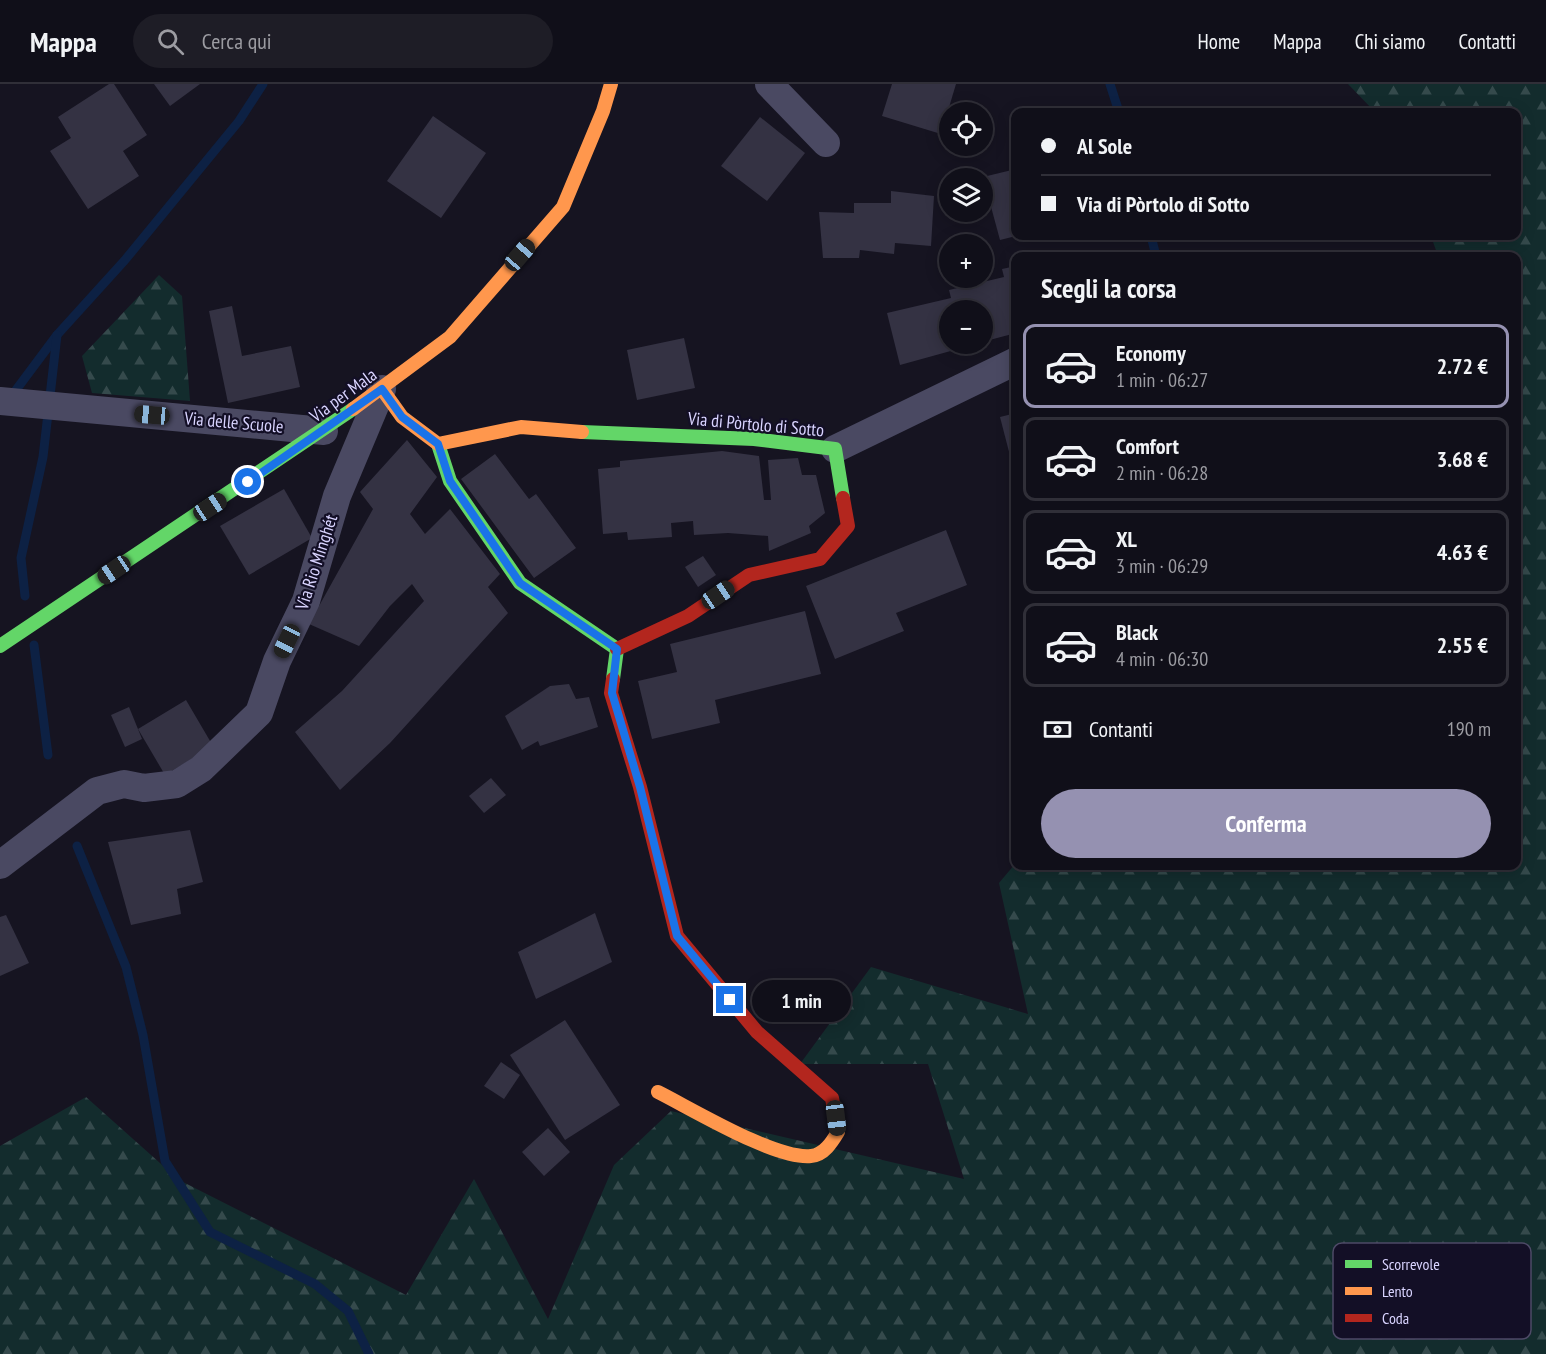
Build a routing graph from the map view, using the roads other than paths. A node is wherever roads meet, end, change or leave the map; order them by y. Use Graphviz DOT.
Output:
graph roads {
  1 [pos="611,84"];
  2 [pos="769,84"];
  3 [pos="826,142"];
  4 [pos="1011,364"];
  5 [pos="382,389"];
  6 [pos="0,401"];
  7 [pos="324,431"];
  8 [pos="438,444"];
  9 [pos="835,449"];
  10 [pos="0,646"];
  11 [pos="617,649"];
  12 [pos="0,865"];
  13 [pos="658,1092"];
  1 -- 5 [label="street, Via per Mala"];
  2 -- 3 [label="street"];
  4 -- 9 [label="street"];
  5 -- 7 [label="street, Via per Mala"];
  5 -- 8 [label="street"];
  5 -- 12 [label="street, Via Rio Minghét"];
  6 -- 7 [label="street, Via delle Scuole"];
  7 -- 10 [label="street, Via per Mala"];
  8 -- 9 [label="street, Via di Pòrtolo di Sotto"];
  8 -- 11 [label="street"];
  9 -- 11 [label="street, Via di Pòrtolo di Sotto"];
  11 -- 13 [label="street"];
}
